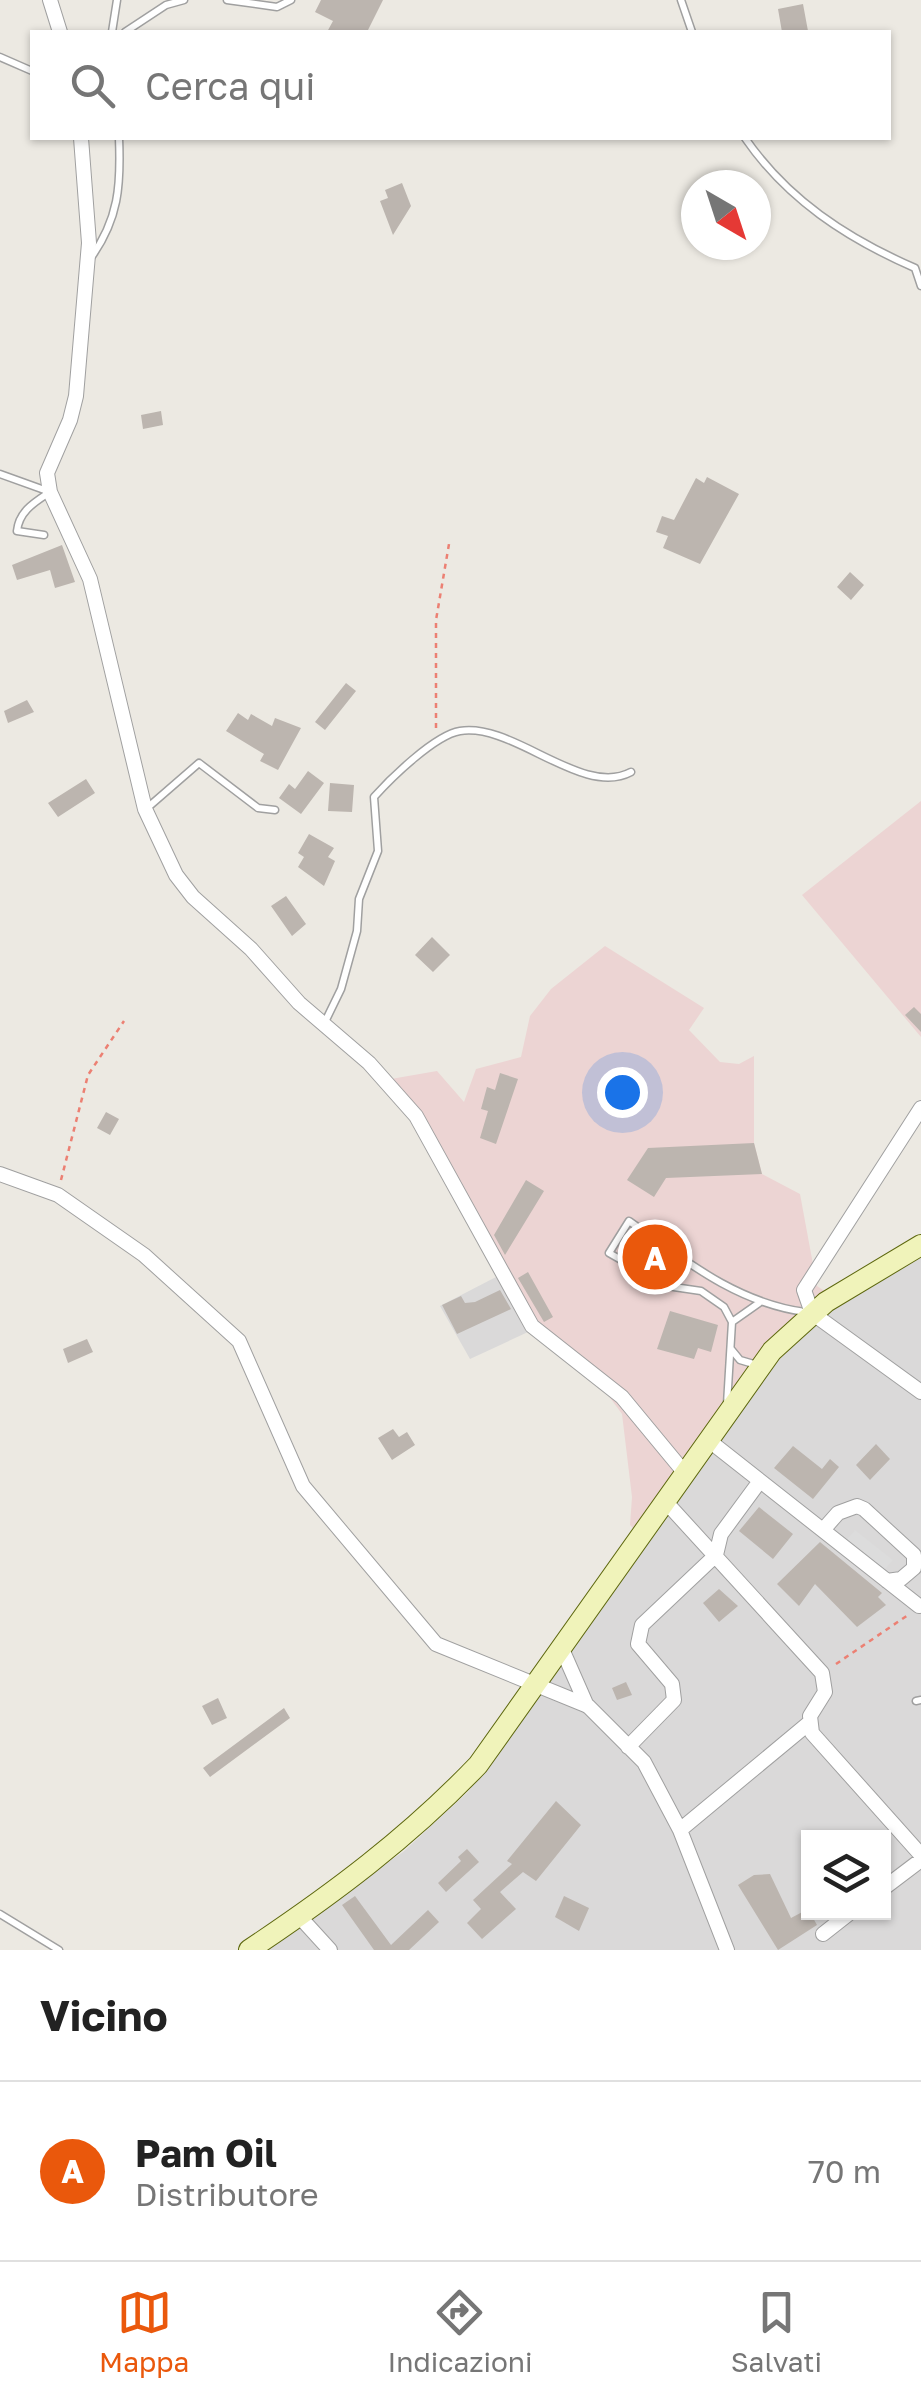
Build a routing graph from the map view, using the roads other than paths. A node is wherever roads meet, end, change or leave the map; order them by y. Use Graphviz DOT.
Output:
graph roads {
  1 [pos="50,0"];
  2 [pos="118,0"];
  3 [pos="184,0"];
  4 [pos="228,0"];
  5 [pos="292,0"];
  6 [pos="681,0"];
  7 [pos="61,30"];
  8 [pos="112,30"];
  9 [pos="128,30"];
  10 [pos="691,30"];
  11 [pos="0,57"];
  12 [pos="30,70"];
  13 [pos="81,140"];
  14 [pos="119,140"];
  15 [pos="746,140"];
  16 [pos="86,264"];
  17 [pos="921,286"];
  18 [pos="0,474"];
  19 [pos="50,492"];
  20 [pos="44,535"];
  21 [pos="631,772"];
  22 [pos="145,809"];
  23 [pos="274,810"];
  24 [pos="324,1026"];
  25 [pos="921,1108"];
  26 [pos="0,1174"];
  27 [pos="921,1245"];
  28 [pos="760,1302"];
  29 [pos="812,1313"];
  30 [pos="732,1322"];
  31 [pos="731,1348"];
  32 [pos="760,1366"];
  33 [pos="918,1386"];
  34 [pos="727,1410"];
  35 [pos="707,1438"];
  36 [pos="684,1472"];
  37 [pos="760,1481"];
  38 [pos="664,1500"];
  39 [pos="824,1530"];
  40 [pos="716,1556"];
  41 [pos="887,1580"];
  42 [pos="920,1606"];
  43 [pos="562,1649"];
  44 [pos="536,1685"];
  45 [pos="588,1706"];
  46 [pos="809,1723"];
  47 [pos="628,1747"];
  48 [pos="680,1830"];
  49 [pos="921,1857"];
  50 [pos="891,1882"];
  51 [pos="0,1914"];
  52 [pos="299,1916"];
  53 [pos="841,1920"];
  54 [pos="823,1934"];
  55 [pos="324,1948"];
  56 [pos="59,1950"];
  57 [pos="249,1950"];
  58 [pos="727,1950"];
  1 -- 7 [label="street"];
  2 -- 8 [label="lane"];
  3 -- 9 [label="lane"];
  4 -- 5 [label="lane"];
  6 -- 10 [label="lane"];
  11 -- 12 [label="lane"];
  13 -- 16 [label="street"];
  14 -- 16 [label="lane"];
  15 -- 17 [label="lane"];
  16 -- 19 [label="street"];
  18 -- 19 [label="lane"];
  19 -- 20 [label="lane"];
  19 -- 22 [label="street"];
  21 -- 24 [label="lane"];
  22 -- 23 [label="lane"];
  22 -- 24 [label="street"];
  24 -- 36 [label="street"];
  25 -- 29 [label="street"];
  26 -- 44 [label="street"];
  27 -- 29 [label="main road"];
  28 -- 29 [label="lane"];
  28 -- 30 [label="lane"];
  28 -- 30 [label="lane"];
  29 -- 32 [label="main road"];
  29 -- 33 [label="street"];
  30 -- 31 [label="lane"];
  31 -- 32 [label="lane"];
  31 -- 34 [label="lane"];
  32 -- 34 [label="main road"];
  34 -- 35 [label="main road"];
  35 -- 36 [label="main road"];
  35 -- 37 [label="street"];
  36 -- 38 [label="main road"];
  37 -- 39 [label="street"];
  37 -- 40 [label="street"];
  38 -- 40 [label="street"];
  38 -- 43 [label="main road"];
  39 -- 41 [label="street"];
  39 -- 41 [label="street"];
  40 -- 46 [label="street"];
  40 -- 47 [label="street"];
  41 -- 42 [label="street"];
  43 -- 44 [label="main road"];
  43 -- 45 [label="street"];
  44 -- 45 [label="street"];
  44 -- 52 [label="main road"];
  45 -- 47 [label="street"];
  46 -- 48 [label="street"];
  46 -- 49 [label="street"];
  47 -- 48 [label="street"];
  48 -- 58 [label="street"];
  49 -- 50 [label="street"];
  51 -- 56 [label="lane"];
  52 -- 55 [label="street"];
  52 -- 57 [label="main road"];
  53 -- 54 [label="street"];
}
